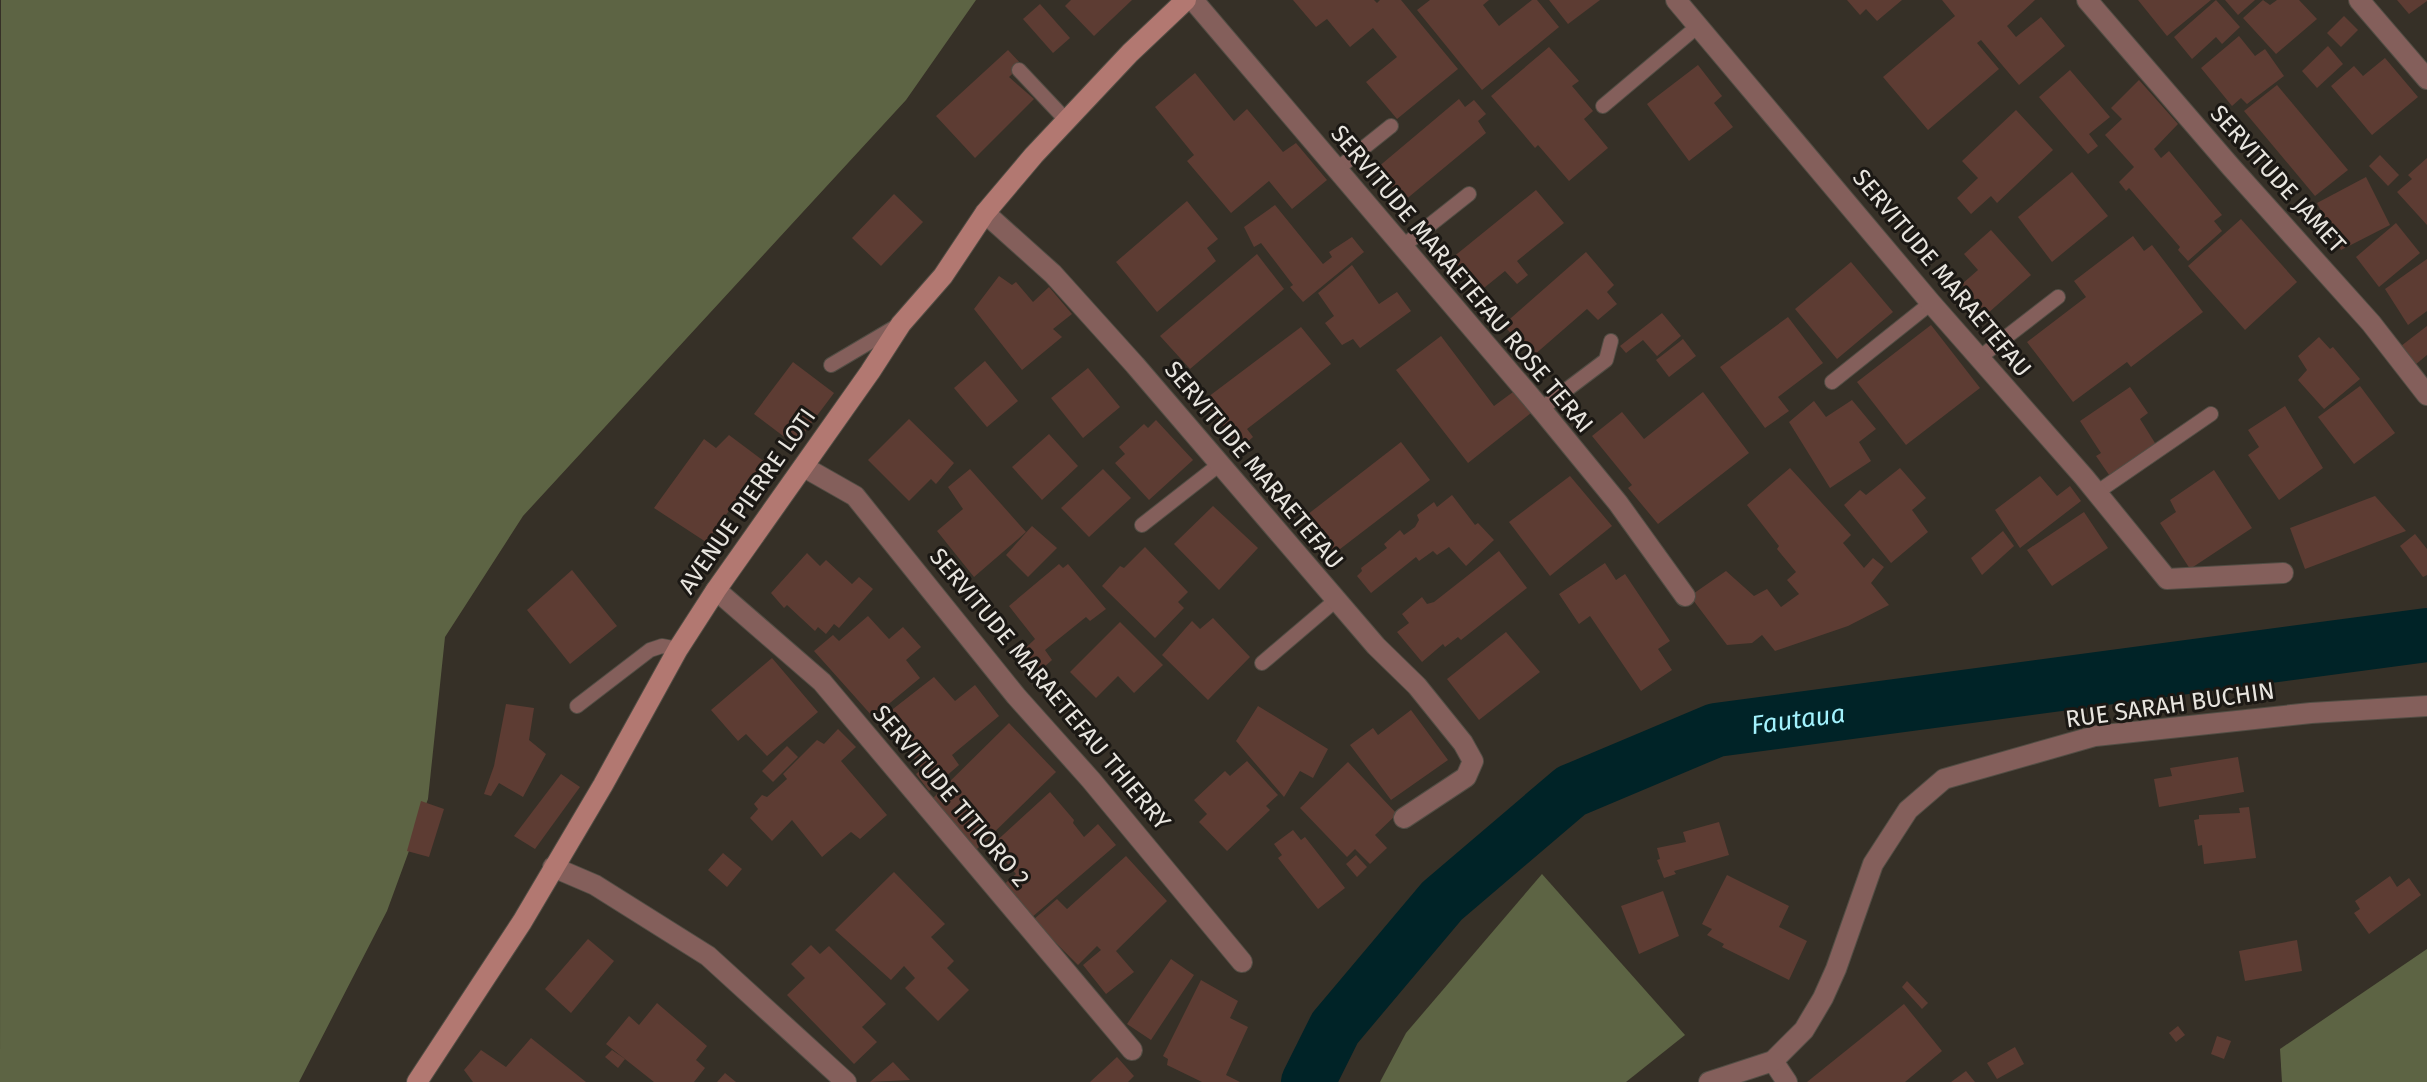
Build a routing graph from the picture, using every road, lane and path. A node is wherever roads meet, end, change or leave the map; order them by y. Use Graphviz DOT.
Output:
graph roads {
  1 [pos="1186,0"];
  2 [pos="1193,0"];
  3 [pos="1676,0"];
  4 [pos="2087,0"];
  5 [pos="2359,0"];
  6 [pos="1698,26"];
  7 [pos="1019,70"];
  8 [pos="2427,79"];
  9 [pos="1603,106"];
  10 [pos="1066,120"];
  11 [pos="1391,126"];
  12 [pos="1336,170"];
  13 [pos="1469,194"];
  14 [pos="985,213"];
  15 [pos="1402,247"];
  16 [pos="2058,297"];
  17 [pos="1931,303"];
  18 [pos="901,324"];
  19 [pos="1611,341"];
  20 [pos="1979,358"];
  21 [pos="831,365"];
  22 [pos="1832,382"];
  23 [pos="2427,395"];
  24 [pos="1541,409"];
  25 [pos="2211,414"];
  26 [pos="1220,464"];
  27 [pos="804,467"];
  28 [pos="2096,493"];
  29 [pos="1142,525"];
  30 [pos="2283,573"];
  31 [pos="716,590"];
  32 [pos="1685,596"];
  33 [pos="1336,600"];
  34 [pos="678,649"];
  35 [pos="1262,663"];
  36 [pos="577,706"];
  37 [pos="2427,706"];
  38 [pos="1404,818"];
  39 [pos="553,867"];
  40 [pos="1242,962"];
  41 [pos="1132,1050"];
  42 [pos="1773,1061"];
  43 [pos="417,1082"];
  44 [pos="846,1082"];
  45 [pos="1709,1082"];
  46 [pos="1787,1082"];
  1 -- 10 [label="main road, AVENUE PIERRE LOTI"];
  2 -- 12 [label="street, SERVITUDE MARAETEFAU ROSE TERAI"];
  3 -- 6 [label="street, SERVITUDE MARAETEFAU"];
  4 -- 23 [label="street, SERVITUDE JAMET"];
  5 -- 8 [label="street"];
  6 -- 9 [label="lane"];
  6 -- 17 [label="street, SERVITUDE MARAETEFAU"];
  7 -- 10 [label="lane"];
  10 -- 14 [label="main road, AVENUE PIERRE LOTI"];
  11 -- 12 [label="lane"];
  12 -- 15 [label="street, SERVITUDE MARAETEFAU ROSE TERAI"];
  13 -- 15 [label="lane"];
  14 -- 18 [label="main road, AVENUE PIERRE LOTI"];
  14 -- 26 [label="street, SERVITUDE MARAETEFAU"];
  15 -- 24 [label="street, SERVITUDE MARAETEFAU ROSE TERAI"];
  16 -- 20 [label="lane"];
  17 -- 20 [label="street, SERVITUDE MARAETEFAU"];
  17 -- 22 [label="lane"];
  18 -- 21 [label="lane"];
  18 -- 27 [label="main road, AVENUE PIERRE LOTI"];
  19 -- 24 [label="lane"];
  20 -- 28 [label="street, SERVITUDE MARAETEFAU"];
  24 -- 32 [label="street, SERVITUDE MARAETEFAU ROSE TERAI"];
  25 -- 28 [label="lane"];
  26 -- 29 [label="lane"];
  26 -- 33 [label="street, SERVITUDE MARAETEFAU"];
  27 -- 31 [label="main road, AVENUE PIERRE LOTI"];
  27 -- 40 [label="street, SERVITUDE MARAETEFAU THIERRY"];
  28 -- 30 [label="street, SERVITUDE MARAETEFAU"];
  31 -- 34 [label="main road, AVENUE PIERRE LOTI"];
  31 -- 41 [label="street, SERVITUDE TITIORO 2"];
  33 -- 35 [label="lane"];
  33 -- 38 [label="street, SERVITUDE MARAETEFAU"];
  34 -- 36 [label="lane"];
  34 -- 39 [label="main road, AVENUE PIERRE LOTI"];
  37 -- 42 [label="street, RUE SARAH BUCHIN"];
  39 -- 43 [label="main road, AVENUE PIERRE LOTI"];
  39 -- 44 [label="street"];
  42 -- 45 [label="street, RUE SARAH BUCHIN"];
  42 -- 46 [label="street"];
}
